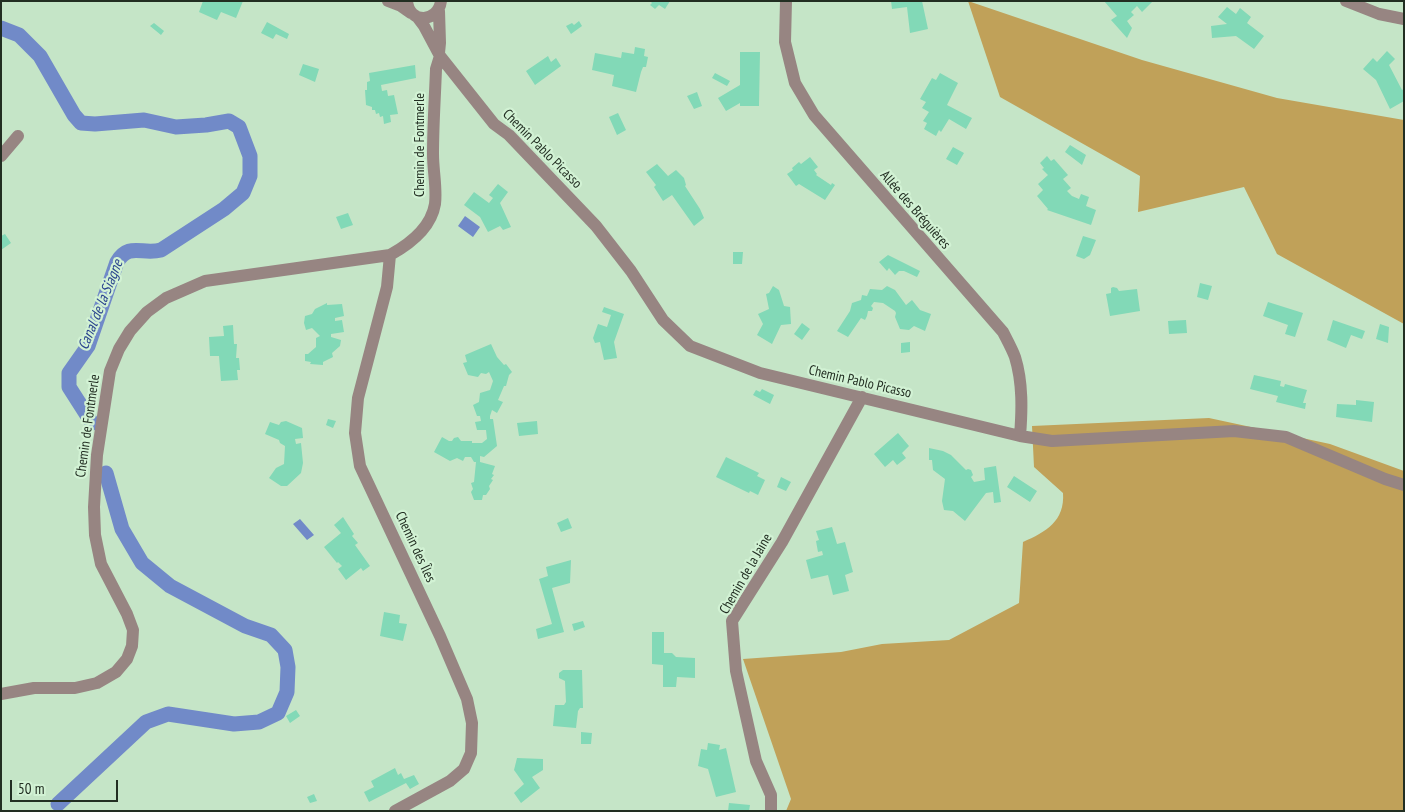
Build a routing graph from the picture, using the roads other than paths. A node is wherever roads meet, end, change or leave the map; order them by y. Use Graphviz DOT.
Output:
graph roads {
  1 [pos="388,1"];
  2 [pos="786,1"];
  3 [pos="1346,1"];
  4 [pos="440,6"];
  5 [pos="412,11"];
  6 [pos="1404,19"];
  7 [pos="438,59"];
  8 [pos="18,136"];
  9 [pos="1,156"];
  10 [pos="390,255"];
  11 [pos="862,397"];
  12 [pos="1020,436"];
  13 [pos="1404,485"];
  14 [pos="1,694"];
  15 [pos="395,811"];
  16 [pos="771,811"];
  1 -- 5 [label="street"];
  2 -- 12 [label="street, Allée des Bréguières"];
  3 -- 6 [label="street"];
  4 -- 5 [label="street"];
  4 -- 7 [label="street"];
  5 -- 7 [label="street, Chemin Pablo Picasso"];
  7 -- 10 [label="street, Chemin de Fontmerle"];
  7 -- 11 [label="street, Chemin Pablo Picasso"];
  8 -- 9 [label="street"];
  10 -- 14 [label="street, Chemin de Fontmerle"];
  10 -- 15 [label="street, Chemin des Îles"];
  11 -- 12 [label="street, Chemin Pablo Picasso"];
  11 -- 16 [label="street, Chemin de la Jaine"];
  12 -- 13 [label="street, Chemin Pablo Picasso"];
}
